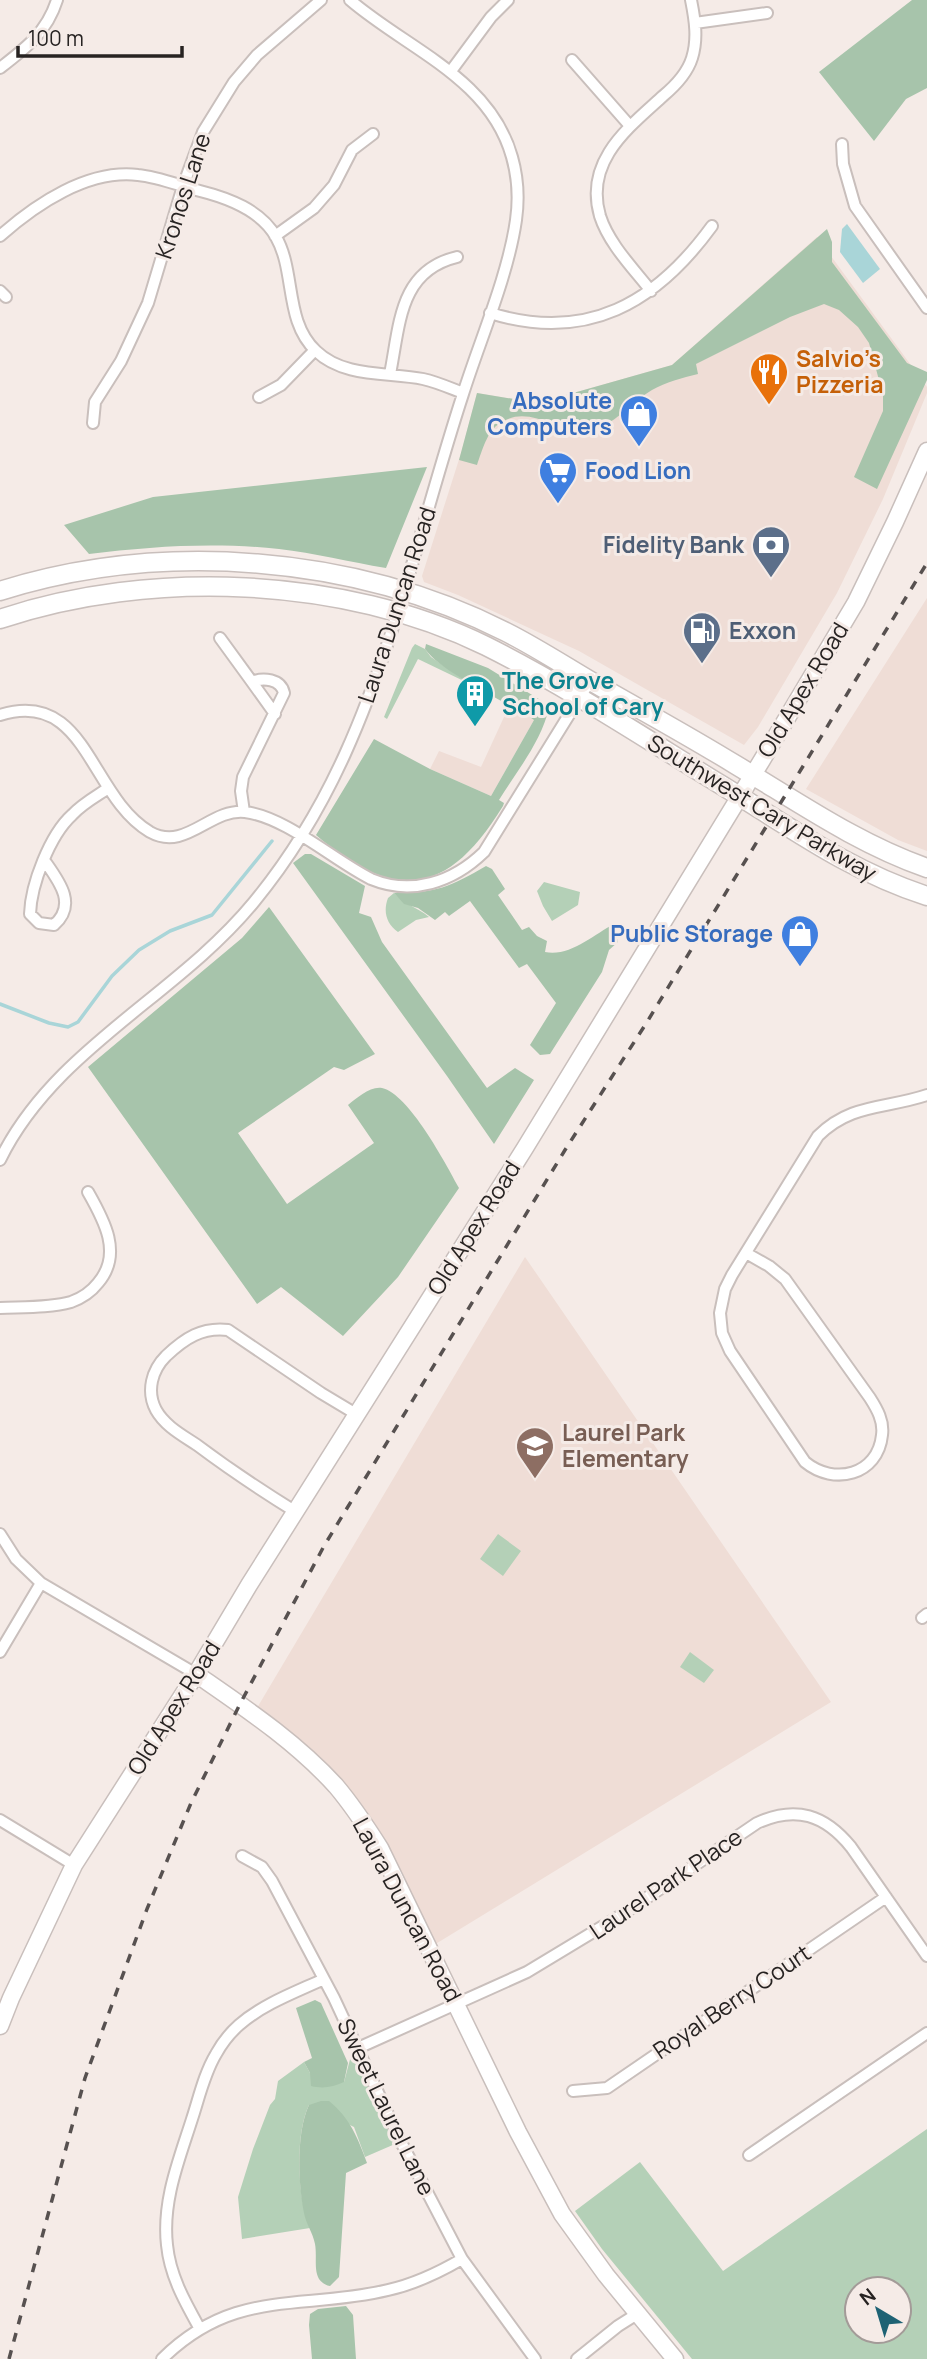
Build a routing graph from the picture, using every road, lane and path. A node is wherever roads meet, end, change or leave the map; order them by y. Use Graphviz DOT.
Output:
graph roads {
  1 [pos="57,0"];
  2 [pos="321,0"];
  3 [pos="350,0"];
  4 [pos="508,0"];
  5 [pos="691,0"];
  6 [pos="767,13"];
  7 [pos="695,23"];
  8 [pos="572,60"];
  9 [pos="0,68"];
  10 [pos="451,71"];
  11 [pos="630,126"];
  12 [pos="373,134"];
  13 [pos="842,144"];
  14 [pos="183,186"];
  15 [pos="712,226"];
  16 [pos="0,236"];
  17 [pos="275,236"];
  18 [pos="457,257"];
  19 [pos="651,291"];
  20 [pos="927,308"];
  21 [pos="491,313"];
  22 [pos="315,351"];
  23 [pos="390,374"];
  24 [pos="463,393"];
  25 [pos="259,397"];
  26 [pos="93,423"];
  27 [pos="927,451"];
  28 [pos="0,591"];
  29 [pos="403,591"];
  30 [pos="397,612"];
  31 [pos="0,619"];
  32 [pos="220,638"];
  33 [pos="590,681"];
  34 [pos="252,682"];
  35 [pos="578,699"];
  36 [pos="0,715"];
  37 [pos="275,715"];
  38 [pos="752,775"];
  39 [pos="107,789"];
  40 [pos="740,796"];
  41 [pos="244,812"];
  42 [pos="303,837"];
  43 [pos="44,860"];
  44 [pos="927,868"];
  45 [pos="927,896"];
  46 [pos="927,1095"];
  47 [pos="0,1160"];
  48 [pos="88,1192"];
  49 [pos="746,1254"];
  50 [pos="0,1308"];
  51 [pos="356,1414"];
  52 [pos="296,1512"];
  53 [pos="0,1534"];
  54 [pos="41,1583"];
  55 [pos="0,1651"];
  56 [pos="196,1674"];
  57 [pos="0,1820"];
  58 [pos="242,1856"];
  59 [pos="74,1865"];
  60 [pos="886,1897"];
  61 [pos="927,1956"];
  62 [pos="324,1979"];
  63 [pos="11,1998"];
  64 [pos="457,2003"];
  65 [pos="0,2013"];
  66 [pos="0,2026"];
  67 [pos="927,2033"];
  68 [pos="358,2049"];
  69 [pos="573,2091"];
  70 [pos="749,2155"];
  71 [pos="462,2259"];
  72 [pos="638,2314"];
  73 [pos="200,2329"];
  74 [pos="162,2359"];
  75 [pos="536,2359"];
  76 [pos="577,2359"];
  77 [pos="675,2359"];
  1 -- 9 [label="street"];
  2 -- 14 [label="street, Kronos Lane"];
  3 -- 10 [label="street, Laura Duncan Road"];
  4 -- 10 [label="street"];
  5 -- 7 [label="street"];
  6 -- 7 [label="street"];
  7 -- 11 [label="street"];
  8 -- 11 [label="street"];
  10 -- 21 [label="street, Laura Duncan Road"];
  11 -- 19 [label="street"];
  12 -- 17 [label="street"];
  13 -- 20 [label="street"];
  14 -- 16 [label="street"];
  14 -- 17 [label="street"];
  14 -- 26 [label="street, Kronos Lane"];
  15 -- 19 [label="street"];
  17 -- 22 [label="street"];
  18 -- 23 [label="street"];
  19 -- 21 [label="street"];
  21 -- 24 [label="street, Laura Duncan Road"];
  22 -- 23 [label="street"];
  22 -- 25 [label="street"];
  23 -- 24 [label="street"];
  24 -- 29 [label="street, Laura Duncan Road"];
  27 -- 38 [label="main road, Old Apex Road"];
  28 -- 29 [label="main road, Southwest Cary Parkway"];
  29 -- 30 [label="street, Laura Duncan Road"];
  29 -- 33 [label="main road, Southwest Cary Parkway"];
  30 -- 31 [label="main road, Southwest Cary Parkway"];
  30 -- 35 [label="main road, Southwest Cary Parkway"];
  30 -- 42 [label="street, Laura Duncan Road"];
  32 -- 34 [label="street"];
  33 -- 35 [label="street"];
  33 -- 38 [label="main road, Southwest Cary Parkway"];
  34 -- 37 [label="street"];
  34 -- 37 [label="street"];
  35 -- 40 [label="main road, Southwest Cary Parkway"];
  35 -- 42 [label="street"];
  36 -- 39 [label="street"];
  37 -- 41 [label="street"];
  38 -- 40 [label="main road, Old Apex Road"];
  38 -- 44 [label="main road, Southwest Cary Parkway"];
  39 -- 41 [label="street"];
  39 -- 43 [label="street"];
  40 -- 45 [label="main road, Southwest Cary Parkway"];
  40 -- 51 [label="main road, Old Apex Road"];
  41 -- 42 [label="street"];
  42 -- 47 [label="street, Laura Duncan Road"];
  43 -- 43 [label="street"];
  46 -- 49 [label="street"];
  48 -- 50 [label="street"];
  49 -- 49 [label="street"];
  51 -- 52 [label="main road, Old Apex Road"];
  51 -- 52 [label="street"];
  52 -- 56 [label="main road, Old Apex Road"];
  53 -- 54 [label="street, Laura Duncan Road"];
  54 -- 55 [label="street"];
  54 -- 56 [label="street, Laura Duncan Road"];
  56 -- 59 [label="main road, Old Apex Road"];
  56 -- 64 [label="main road, Laura Duncan Road"];
  57 -- 59 [label="street"];
  58 -- 62 [label="street, Sweet Laurel Lane"];
  59 -- 63 [label="main road, Old Apex Road"];
  60 -- 61 [label="street, Laurel Park Place"];
  60 -- 64 [label="street, Laurel Park Place"];
  60 -- 69 [label="street, Royal Berry Court"];
  62 -- 68 [label="street, Sweet Laurel Lane"];
  62 -- 73 [label="street"];
  63 -- 65 [label="street"];
  63 -- 66 [label="main road, Old Apex Road"];
  64 -- 68 [label="street, Laurel Park Place"];
  64 -- 72 [label="main road, Laura Duncan Road"];
  67 -- 70 [label="street"];
  68 -- 71 [label="street, Sweet Laurel Lane"];
  71 -- 73 [label="street"];
  71 -- 75 [label="street, Sweet Laurel Lane"];
  72 -- 76 [label="street"];
  72 -- 77 [label="main road, Laura Duncan Road"];
  73 -- 74 [label="street"];
}
